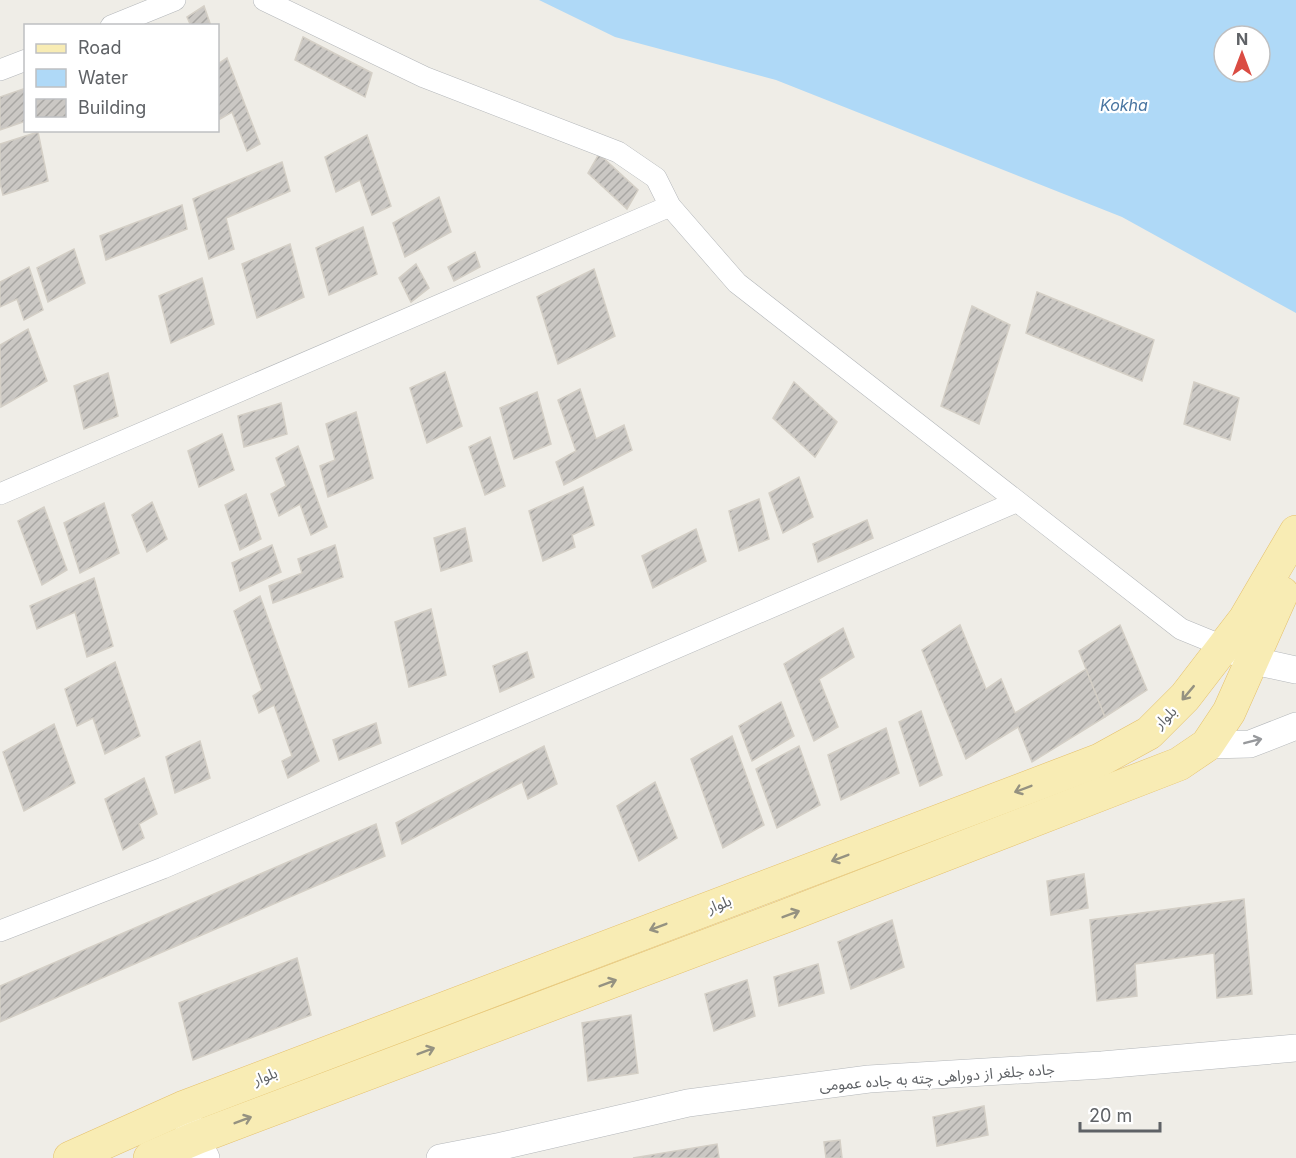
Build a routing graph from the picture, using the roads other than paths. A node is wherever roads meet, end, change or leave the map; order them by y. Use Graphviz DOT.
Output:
graph roads {
  1 [pos="175,0"];
  2 [pos="264,0"];
  3 [pos="116,24"];
  4 [pos="24,61"];
  5 [pos="0,70"];
  6 [pos="670,206"];
  7 [pos="0,494"];
  8 [pos="1016,502"];
  9 [pos="1293,548"];
  10 [pos="1239,654"];
  11 [pos="1296,670"];
  12 [pos="1296,726"];
  13 [pos="1208,745"];
  14 [pos="0,931"];
  15 [pos="1296,1048"];
  16 [pos="182,1108"];
  17 [pos="201,1148"];
  18 [pos="504,1152"];
  19 [pos="70,1158"];
  20 [pos="150,1158"];
  21 [pos="440,1158"];
  1 -- 3 [label="street"];
  2 -- 6 [label="street"];
  4 -- 5 [label="street"];
  6 -- 7 [label="street"];
  6 -- 8 [label="street"];
  8 -- 10 [label="street"];
  8 -- 14 [label="street"];
  9 -- 10 [label="main road, بلوار"];
  10 -- 11 [label="street"];
  10 -- 13 [label="main road, بلوار"];
  10 -- 16 [label="main road, بلوار, one-way"];
  13 -- 12 [label="street, one-way"];
  17 -- 13 [label="main road, بلوار, one-way"];
  15 -- 18 [label="street, جاده جلغر از دوراهی چته به جاده عمومی"];
  16 -- 17 [label="street"];
  16 -- 19 [label="main road, بلوار"];
  17 -- 20 [label="main road, بلوار"];
  18 -- 21 [label="street, جاده جلغر از دوراهی چته به جاده عمومی"];
}
